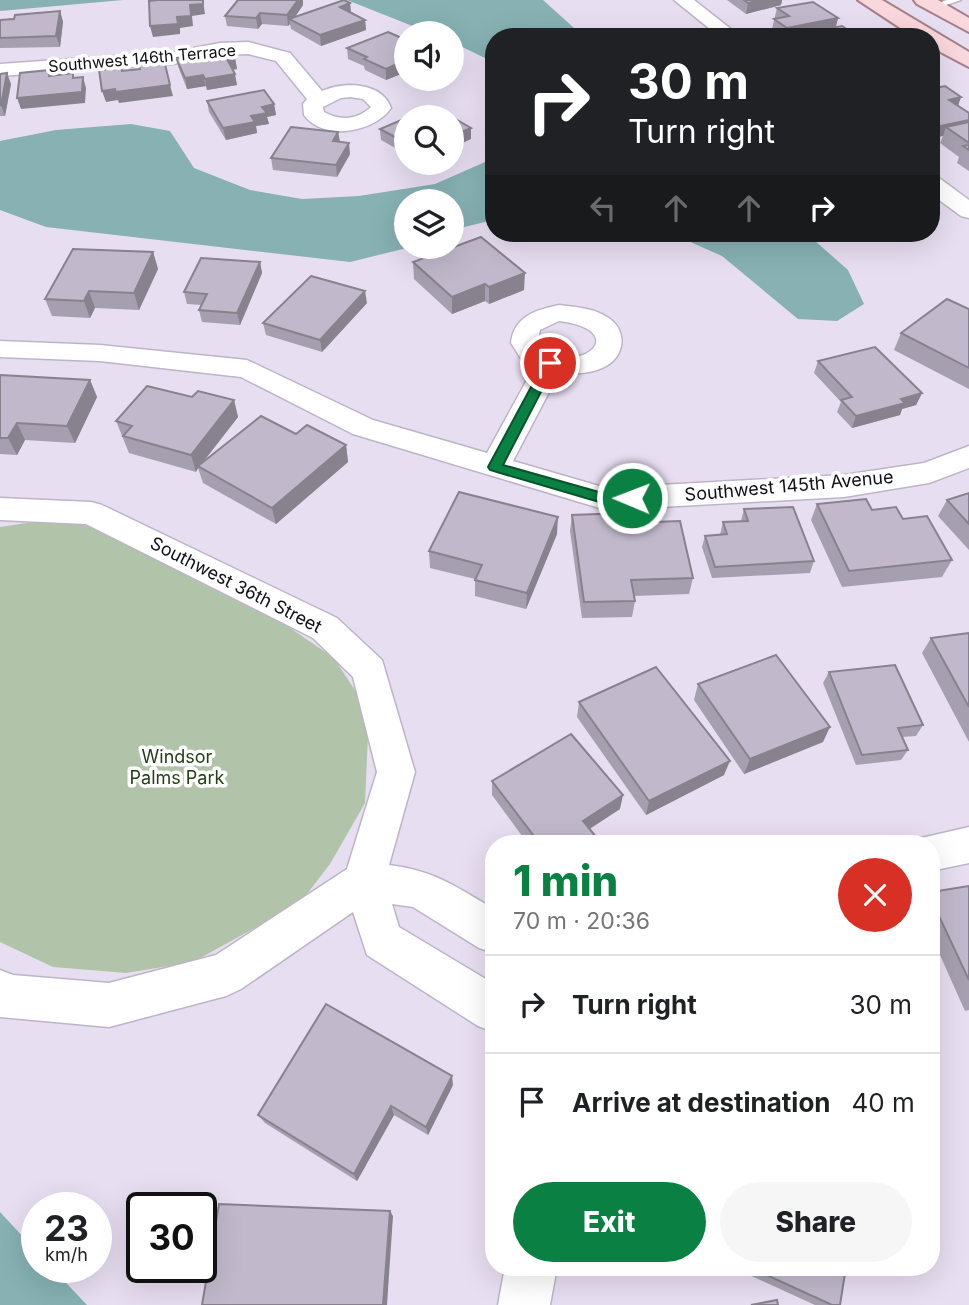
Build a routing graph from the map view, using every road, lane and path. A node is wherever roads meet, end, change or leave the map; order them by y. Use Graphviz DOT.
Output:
graph roads {
  1 [pos="683,0"];
  2 [pos="868,0"];
  3 [pos="957,0"];
  4 [pos="929,3"];
  5 [pos="969,26"];
  6 [pos="720,28"];
  7 [pos="915,28"];
  8 [pos="940,43"];
  9 [pos="969,61"];
  10 [pos="0,70"];
  11 [pos="318,99"];
  12 [pos="940,190"];
  13 [pos="969,211"];
  14 [pos="0,349"];
  15 [pos="550,363"];
  16 [pos="969,456"];
  17 [pos="495,467"];
  18 [pos="0,509"];
  19 [pos="969,845"];
  20 [pos="940,850"];
  21 [pos="364,881"];
  22 [pos="485,928"];
  23 [pos="0,992"];
  24 [pos="485,1004"];
  25 [pos="529,1276"];
  26 [pos="524,1305"];
  1 -- 6 [label="street"];
  2 -- 7 [label="main road"];
  3 -- 4 [label="lane"];
  4 -- 5 [label="main road"];
  8 -- 9 [label="main road"];
  10 -- 11 [label="street, Southwest 146th Terrace"];
  12 -- 13 [label="street"];
  14 -- 17 [label="street, Southwest 145th Avenue"];
  15 -- 17 [label="street"];
  16 -- 17 [label="street, Southwest 145th Avenue"];
  18 -- 21 [label="street, Southwest 36th Street"];
  19 -- 20 [label="street"];
  21 -- 22 [label="street"];
  21 -- 23 [label="street"];
  21 -- 24 [label="street"];
  25 -- 26 [label="street"];
}
